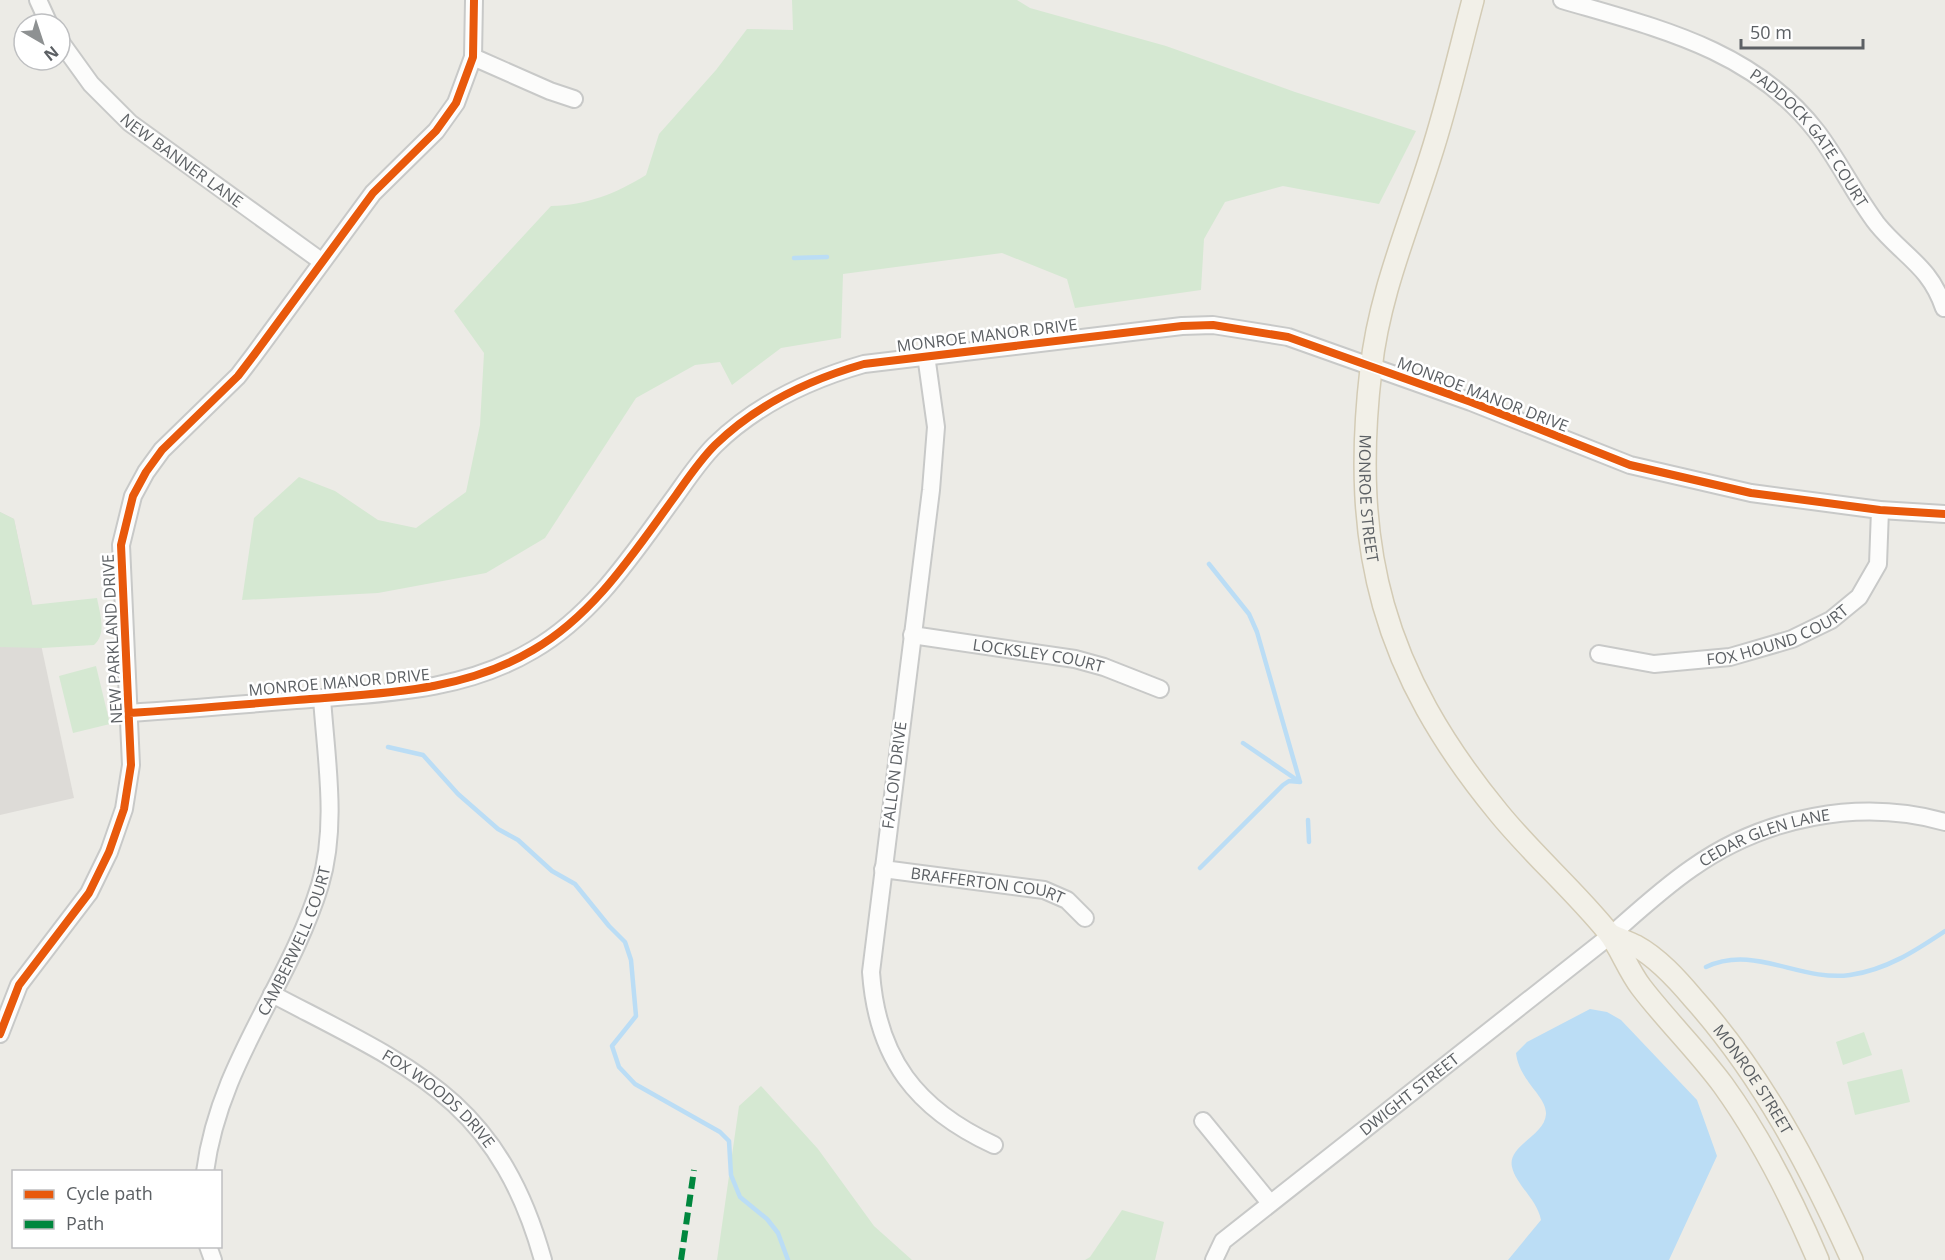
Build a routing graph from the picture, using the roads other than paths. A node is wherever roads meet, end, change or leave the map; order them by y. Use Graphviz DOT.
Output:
graph roads {
  1 [pos="474,0"];
  2 [pos="1473,0"];
  3 [pos="1562,0"];
  4 [pos="474,57"];
  5 [pos="72,58"];
  6 [pos="574,99"];
  7 [pos="321,261"];
  8 [pos="1944,308"];
  9 [pos="926,355"];
  10 [pos="1371,366"];
  11 [pos="1880,510"];
  12 [pos="1945,514"];
  13 [pos="912,635"];
  14 [pos="1599,654"];
  15 [pos="1160,689"];
  16 [pos="321,698"];
  17 [pos="129,713"];
  18 [pos="1945,822"];
  19 [pos="882,869"];
  20 [pos="1085,918"];
  21 [pos="1611,935"];
  22 [pos="272,994"];
  23 [pos="5,1005"];
  24 [pos="0,1034"];
  25 [pos="1203,1121"];
  26 [pos="994,1145"];
  27 [pos="205,1170"];
  28 [pos="1270,1203"];
  29 [pos="543,1260"];
  30 [pos="1214,1260"];
  31 [pos="1818,1260"];
  32 [pos="1852,1260"];
  1 -- 4 [label="street, NEW PARKLAND DRIVE"];
  2 -- 10 [label="main road, MONROE STREET"];
  3 -- 8 [label="street, PADDOCK GATE COURT"];
  4 -- 6 [label="street"];
  4 -- 7 [label="street, NEW PARKLAND DRIVE"];
  5 -- 7 [label="street, NEW BANNER LANE"];
  7 -- 17 [label="street, NEW PARKLAND DRIVE"];
  9 -- 10 [label="street, MONROE MANOR DRIVE"];
  9 -- 13 [label="street, FALLON DRIVE"];
  9 -- 16 [label="street, MONROE MANOR DRIVE"];
  10 -- 11 [label="street, MONROE MANOR DRIVE"];
  10 -- 21 [label="main road, MONROE STREET"];
  11 -- 12 [label="street, MONROE MANOR DRIVE"];
  11 -- 14 [label="street, FOX HOUND COURT"];
  13 -- 15 [label="street, LOCKSLEY COURT"];
  13 -- 19 [label="street, FALLON DRIVE"];
  16 -- 17 [label="street, MONROE MANOR DRIVE"];
  16 -- 22 [label="street, CAMBERWELL COURT"];
  17 -- 23 [label="street, NEW PARKLAND DRIVE"];
  18 -- 21 [label="street, CEDAR GLEN LANE"];
  19 -- 20 [label="street, BRAFFERTON COURT"];
  19 -- 26 [label="street, FALLON DRIVE"];
  21 -- 28 [label="street, DWIGHT STREET"];
  21 -- 31 [label="main road, MONROE STREET"];
  21 -- 32 [label="main road, MONROE STREET"];
  22 -- 27 [label="street, CAMBERWELL COURT"];
  22 -- 29 [label="street, FOX WOODS DRIVE"];
  23 -- 24 [label="street, NEW PARKLAND DRIVE"];
  25 -- 28 [label="street"];
  28 -- 30 [label="street, DWIGHT STREET"];
}
